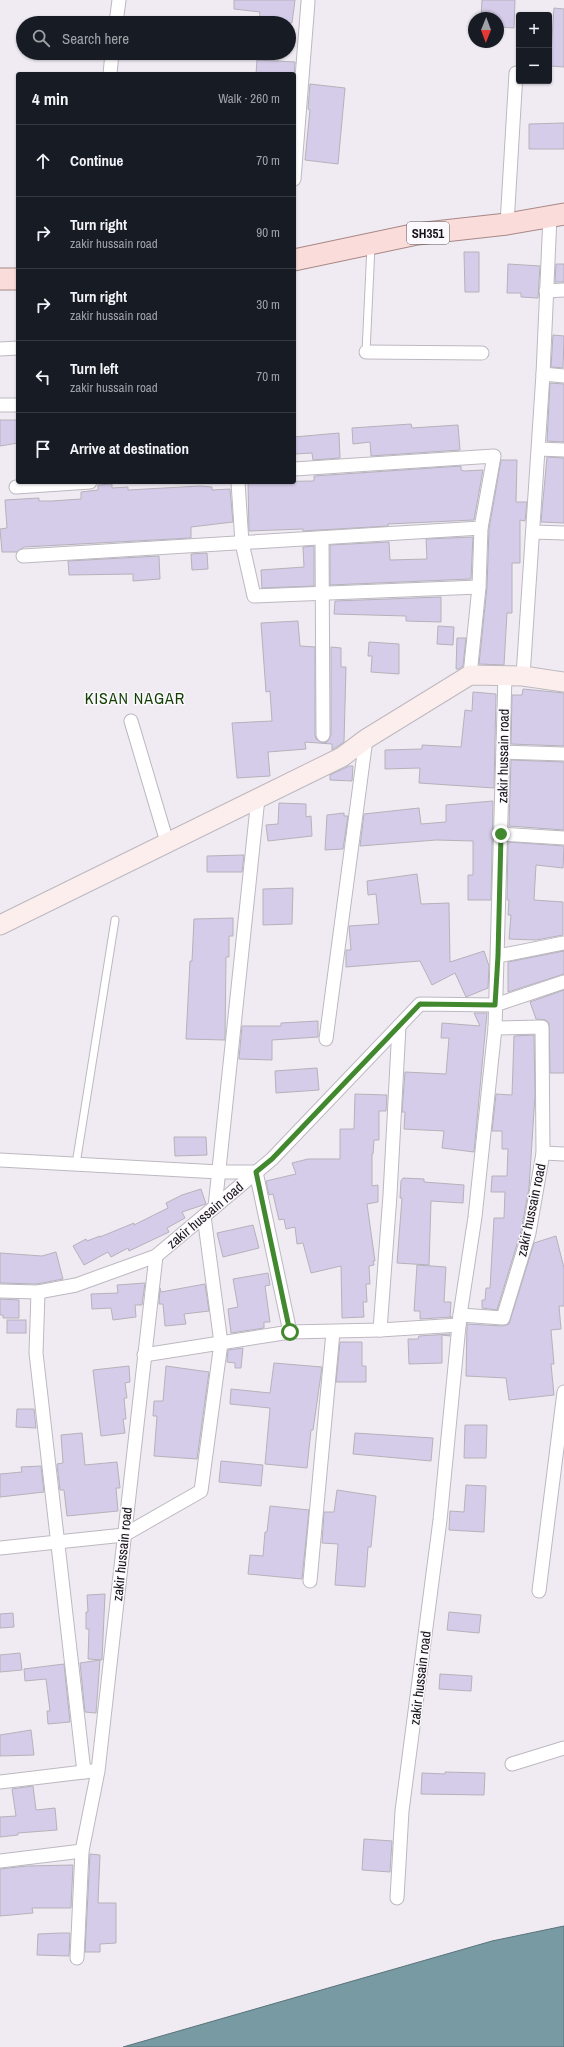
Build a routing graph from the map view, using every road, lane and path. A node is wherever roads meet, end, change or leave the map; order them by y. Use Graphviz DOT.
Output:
graph roads {
  1 [pos="119,0"];
  2 [pos="308,2"];
  3 [pos="117,16"];
  4 [pos="111,60"];
  5 [pos="110,72"];
  6 [pos="516,73"];
  7 [pos="296,154"];
  8 [pos="557,215"];
  9 [pos="507,224"];
  10 [pos="372,244"];
  11 [pos="296,260"];
  12 [pos="0,279"];
  13 [pos="16,279"];
  14 [pos="546,290"];
  15 [pos="564,290"];
  16 [pos="16,348"];
  17 [pos="0,349"];
  18 [pos="366,352"];
  19 [pos="482,352"];
  20 [pos="543,374"];
  21 [pos="564,376"];
  22 [pos="0,405"];
  23 [pos="16,405"];
  24 [pos="539,449"];
  25 [pos="564,450"];
  26 [pos="296,470"];
  27 [pos="60,484"];
  28 [pos="238,484"];
  29 [pos="16,487"];
  30 [pos="481,528"];
  31 [pos="533,532"];
  32 [pos="564,533"];
  33 [pos="322,538"];
  34 [pos="242,543"];
  35 [pos="23,556"];
  36 [pos="479,587"];
  37 [pos="322,594"];
  38 [pos="470,675"];
  39 [pos="514,676"];
  40 [pos="564,682"];
  41 [pos="130,720"];
  42 [pos="323,735"];
  43 [pos="366,739"];
  44 [pos="503,752"];
  45 [pos="564,754"];
  46 [pos="258,798"];
  47 [pos="501,834"];
  48 [pos="564,838"];
  49 [pos="167,842"];
  50 [pos="115,920"];
  51 [pos="0,925"];
  52 [pos="564,943"];
  53 [pos="498,956"];
  54 [pos="564,982"];
  55 [pos="495,1005"];
  56 [pos="399,1026"];
  57 [pos="495,1028"];
  58 [pos="326,1039"];
  59 [pos="543,1153"];
  60 [pos="564,1154"];
  61 [pos="0,1160"];
  62 [pos="76,1164"];
  63 [pos="219,1172"];
  64 [pos="256,1172"];
  65 [pos="215,1206"];
  66 [pos="204,1216"];
  67 [pos="156,1256"];
  68 [pos="0,1291"];
  69 [pos="38,1292"];
  70 [pos="459,1320"];
  71 [pos="380,1330"];
  72 [pos="290,1332"];
  73 [pos="333,1332"];
  74 [pos="221,1343"];
  75 [pos="144,1355"];
  76 [pos="564,1392"];
  77 [pos="124,1535"];
  78 [pos="56,1542"];
  79 [pos="0,1548"];
  80 [pos="310,1581"];
  81 [pos="539,1591"];
  82 [pos="564,1748"];
  83 [pos="512,1764"];
  84 [pos="98,1771"];
  85 [pos="84,1772"];
  86 [pos="0,1782"];
  87 [pos="82,1852"];
  88 [pos="0,1861"];
  89 [pos="397,1898"];
  90 [pos="77,1958"];
  1 -- 3 [label="street"];
  2 -- 7 [label="street"];
  4 -- 5 [label="street"];
  6 -- 9 [label="street"];
  8 -- 9 [label="main road, SH351"];
  8 -- 14 [label="street, zakir hussain road"];
  9 -- 10 [label="main road, SH351"];
  10 -- 11 [label="main road, SH351"];
  10 -- 18 [label="lane"];
  12 -- 13 [label="main road"];
  14 -- 15 [label="street"];
  14 -- 20 [label="street, zakir hussain road"];
  16 -- 17 [label="street"];
  18 -- 19 [label="street"];
  20 -- 21 [label="street"];
  20 -- 24 [label="street, zakir hussain road"];
  22 -- 23 [label="street"];
  24 -- 25 [label="street"];
  24 -- 31 [label="street, zakir hussain road"];
  26 -- 30 [label="street"];
  27 -- 29 [label="street"];
  28 -- 34 [label="street"];
  30 -- 33 [label="street"];
  30 -- 36 [label="street"];
  31 -- 32 [label="street"];
  31 -- 39 [label="street, zakir hussain road"];
  33 -- 34 [label="street"];
  33 -- 37 [label="street"];
  34 -- 35 [label="street"];
  34 -- 37 [label="street"];
  36 -- 37 [label="street"];
  36 -- 38 [label="street"];
  37 -- 42 [label="street"];
  38 -- 39 [label="street"];
  38 -- 43 [label="street"];
  39 -- 40 [label="street"];
  39 -- 44 [label="street, zakir hussain road"];
  41 -- 49 [label="street"];
  43 -- 46 [label="street"];
  43 -- 58 [label="street"];
  44 -- 45 [label="street"];
  44 -- 47 [label="street, zakir hussain road"];
  46 -- 49 [label="street"];
  46 -- 63 [label="street"];
  47 -- 48 [label="street"];
  47 -- 53 [label="street, zakir hussain road"];
  49 -- 51 [label="street"];
  50 -- 62 [label="lane"];
  52 -- 53 [label="street"];
  53 -- 55 [label="street, zakir hussain road"];
  54 -- 55 [label="street"];
  55 -- 56 [label="street, zakir hussain road"];
  55 -- 57 [label="street, zakir hussain road"];
  56 -- 64 [label="street, zakir hussain road"];
  56 -- 71 [label="street"];
  57 -- 59 [label="street, zakir hussain road"];
  57 -- 70 [label="street, zakir hussain road"];
  59 -- 60 [label="street, zakir hussain road"];
  59 -- 70 [label="street, zakir hussain road"];
  61 -- 62 [label="street"];
  62 -- 63 [label="street"];
  63 -- 64 [label="street"];
  63 -- 65 [label="street"];
  64 -- 65 [label="street, zakir hussain road"];
  64 -- 72 [label="street"];
  65 -- 66 [label="street, zakir hussain road"];
  66 -- 67 [label="street, zakir hussain road"];
  66 -- 74 [label="street"];
  67 -- 69 [label="street, zakir hussain road"];
  67 -- 75 [label="street, zakir hussain road"];
  68 -- 69 [label="street, zakir hussain road"];
  69 -- 78 [label="street"];
  70 -- 71 [label="street"];
  70 -- 89 [label="street, zakir hussain road"];
  71 -- 73 [label="street"];
  72 -- 73 [label="street"];
  72 -- 74 [label="street"];
  73 -- 80 [label="street"];
  74 -- 75 [label="street"];
  74 -- 77 [label="street"];
  75 -- 77 [label="street, zakir hussain road"];
  76 -- 81 [label="street"];
  77 -- 78 [label="street"];
  77 -- 84 [label="street, zakir hussain road"];
  78 -- 79 [label="street"];
  78 -- 85 [label="street"];
  82 -- 83 [label="street"];
  84 -- 85 [label="street"];
  84 -- 87 [label="street, zakir hussain road"];
  85 -- 86 [label="street"];
  87 -- 88 [label="street"];
  87 -- 90 [label="street, zakir hussain road"];
}
